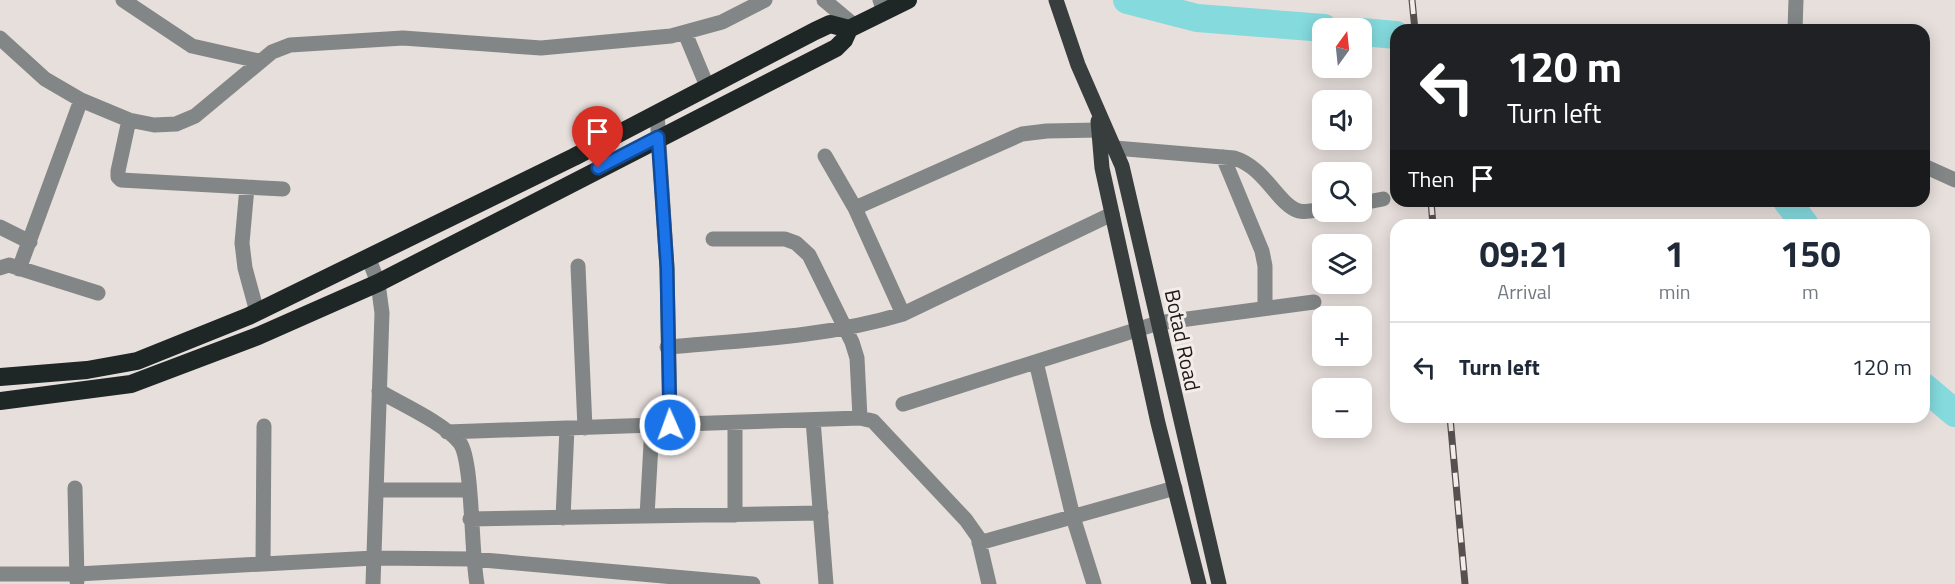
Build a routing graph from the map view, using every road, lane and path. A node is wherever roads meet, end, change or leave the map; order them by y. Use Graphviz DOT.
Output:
graph roads {
  1 [pos="123,0"];
  2 [pos="765,0"];
  3 [pos="824,0"];
  4 [pos="908,0"];
  5 [pos="1056,0"];
  6 [pos="1796,0"];
  7 [pos="882,6"];
  8 [pos="1795,24"];
  9 [pos="852,27"];
  10 [pos="685,33"];
  11 [pos="0,38"];
  12 [pos="259,61"];
  13 [pos="706,86"];
  14 [pos="81,100"];
  15 [pos="1097,109"];
  16 [pos="657,113"];
  17 [pos="129,120"];
  18 [pos="1099,130"];
  19 [pos="658,137"];
  20 [pos="1115,148"];
  21 [pos="825,156"];
  22 [pos="1223,157"];
  23 [pos="1930,169"];
  24 [pos="1955,180"];
  25 [pos="247,187"];
  26 [pos="282,189"];
  27 [pos="1383,199"];
  28 [pos="1372,201"];
  29 [pos="855,208"];
  30 [pos="1312,210"];
  31 [pos="1112,214"];
  32 [pos="0,227"];
  33 [pos="712,239"];
  34 [pos="30,242"];
  35 [pos="369,259"];
  36 [pos="578,266"];
  37 [pos="0,268"];
  38 [pos="19,269"];
  39 [pos="378,283"];
  40 [pos="98,294"];
  41 [pos="1314,302"];
  42 [pos="1265,308"];
  43 [pos="257,312"];
  44 [pos="903,314"];
  45 [pos="1158,323"];
  46 [pos="847,330"];
  47 [pos="1139,330"];
  48 [pos="667,347"];
  49 [pos="1036,362"];
  50 [pos="0,377"];
  51 [pos="379,385"];
  52 [pos="0,401"];
  53 [pos="903,404"];
  54 [pos="860,418"];
  55 [pos="813,420"];
  56 [pos="735,423"];
  57 [pos="670,425"];
  58 [pos="264,426"];
  59 [pos="652,426"];
  60 [pos="567,428"];
  61 [pos="585,428"];
  62 [pos="447,432"];
  63 [pos="75,488"];
  64 [pos="1175,488"];
  65 [pos="376,490"];
  66 [pos="468,490"];
  67 [pos="821,513"];
  68 [pos="735,515"];
  69 [pos="647,516"];
  70 [pos="563,518"];
  71 [pos="1073,518"];
  72 [pos="470,519"];
  73 [pos="980,543"];
  74 [pos="374,558"];
  75 [pos="472,559"];
  76 [pos="263,564"];
  77 [pos="0,574"];
  78 [pos="77,579"];
  79 [pos="373,584"];
  80 [pos="477,584"];
  81 [pos="753,584"];
  82 [pos="826,584"];
  83 [pos="838,584"];
  84 [pos="989,584"];
  85 [pos="1094,584"];
  86 [pos="1199,584"];
  87 [pos="1219,584"];
  1 -- 12 [label="street"];
  2 -- 10 [label="street"];
  3 -- 9 [label="street"];
  4 -- 7 [label="highway"];
  5 -- 15 [label="main road, Botad Road"];
  6 -- 8 [label="street"];
  7 -- 9 [label="highway"];
  9 -- 13 [label="highway"];
  9 -- 19 [label="highway"];
  10 -- 12 [label="street"];
  10 -- 13 [label="street"];
  11 -- 14 [label="street"];
  12 -- 17 [label="street"];
  13 -- 16 [label="highway"];
  14 -- 17 [label="street"];
  14 -- 34 [label="street"];
  15 -- 18 [label="main road, Botad Road"];
  15 -- 20 [label="main road, Botad Road"];
  16 -- 19 [label="street"];
  16 -- 35 [label="highway"];
  17 -- 25 [label="street"];
  18 -- 29 [label="street"];
  18 -- 31 [label="main road, Botad Road"];
  19 -- 39 [label="highway"];
  19 -- 48 [label="street"];
  20 -- 22 [label="street"];
  20 -- 45 [label="main road, Botad Road"];
  21 -- 29 [label="street"];
  22 -- 30 [label="street"];
  22 -- 42 [label="street"];
  23 -- 24 [label="street"];
  25 -- 26 [label="street"];
  25 -- 43 [label="street"];
  27 -- 28 [label="street"];
  29 -- 44 [label="street"];
  31 -- 44 [label="street"];
  31 -- 47 [label="main road, Botad Road"];
  32 -- 34 [label="street"];
  33 -- 46 [label="street"];
  34 -- 38 [label="street"];
  35 -- 39 [label="street"];
  35 -- 43 [label="highway"];
  36 -- 61 [label="street"];
  37 -- 38 [label="street"];
  38 -- 40 [label="street"];
  39 -- 51 [label="street"];
  39 -- 52 [label="highway"];
  41 -- 42 [label="street"];
  42 -- 45 [label="street"];
  43 -- 50 [label="highway"];
  44 -- 46 [label="street"];
  45 -- 47 [label="street"];
  45 -- 87 [label="main road, Botad Road"];
  46 -- 48 [label="street"];
  46 -- 54 [label="street"];
  47 -- 49 [label="street"];
  47 -- 64 [label="main road, Botad Road"];
  48 -- 57 [label="street"];
  49 -- 53 [label="street"];
  49 -- 71 [label="street"];
  51 -- 62 [label="street"];
  51 -- 65 [label="street"];
  54 -- 55 [label="street"];
  54 -- 73 [label="street"];
  55 -- 56 [label="street"];
  55 -- 67 [label="street"];
  56 -- 57 [label="street"];
  56 -- 68 [label="street"];
  57 -- 59 [label="street"];
  58 -- 76 [label="street"];
  59 -- 61 [label="street"];
  59 -- 69 [label="street"];
  60 -- 61 [label="street"];
  60 -- 62 [label="street"];
  60 -- 70 [label="street"];
  62 -- 66 [label="street"];
  63 -- 78 [label="street"];
  64 -- 71 [label="street"];
  64 -- 86 [label="main road, Botad Road"];
  65 -- 66 [label="street"];
  65 -- 74 [label="street"];
  66 -- 72 [label="street"];
  67 -- 68 [label="street"];
  67 -- 82 [label="street"];
  68 -- 69 [label="street"];
  69 -- 70 [label="street"];
  70 -- 72 [label="street"];
  71 -- 73 [label="street"];
  71 -- 85 [label="street"];
  72 -- 75 [label="street"];
  73 -- 84 [label="street"];
  74 -- 75 [label="street"];
  74 -- 76 [label="street"];
  74 -- 79 [label="street"];
  75 -- 80 [label="street"];
  75 -- 81 [label="street"];
  76 -- 78 [label="street"];
  77 -- 78 [label="street"];
  82 -- 83 [label="street"];
}
